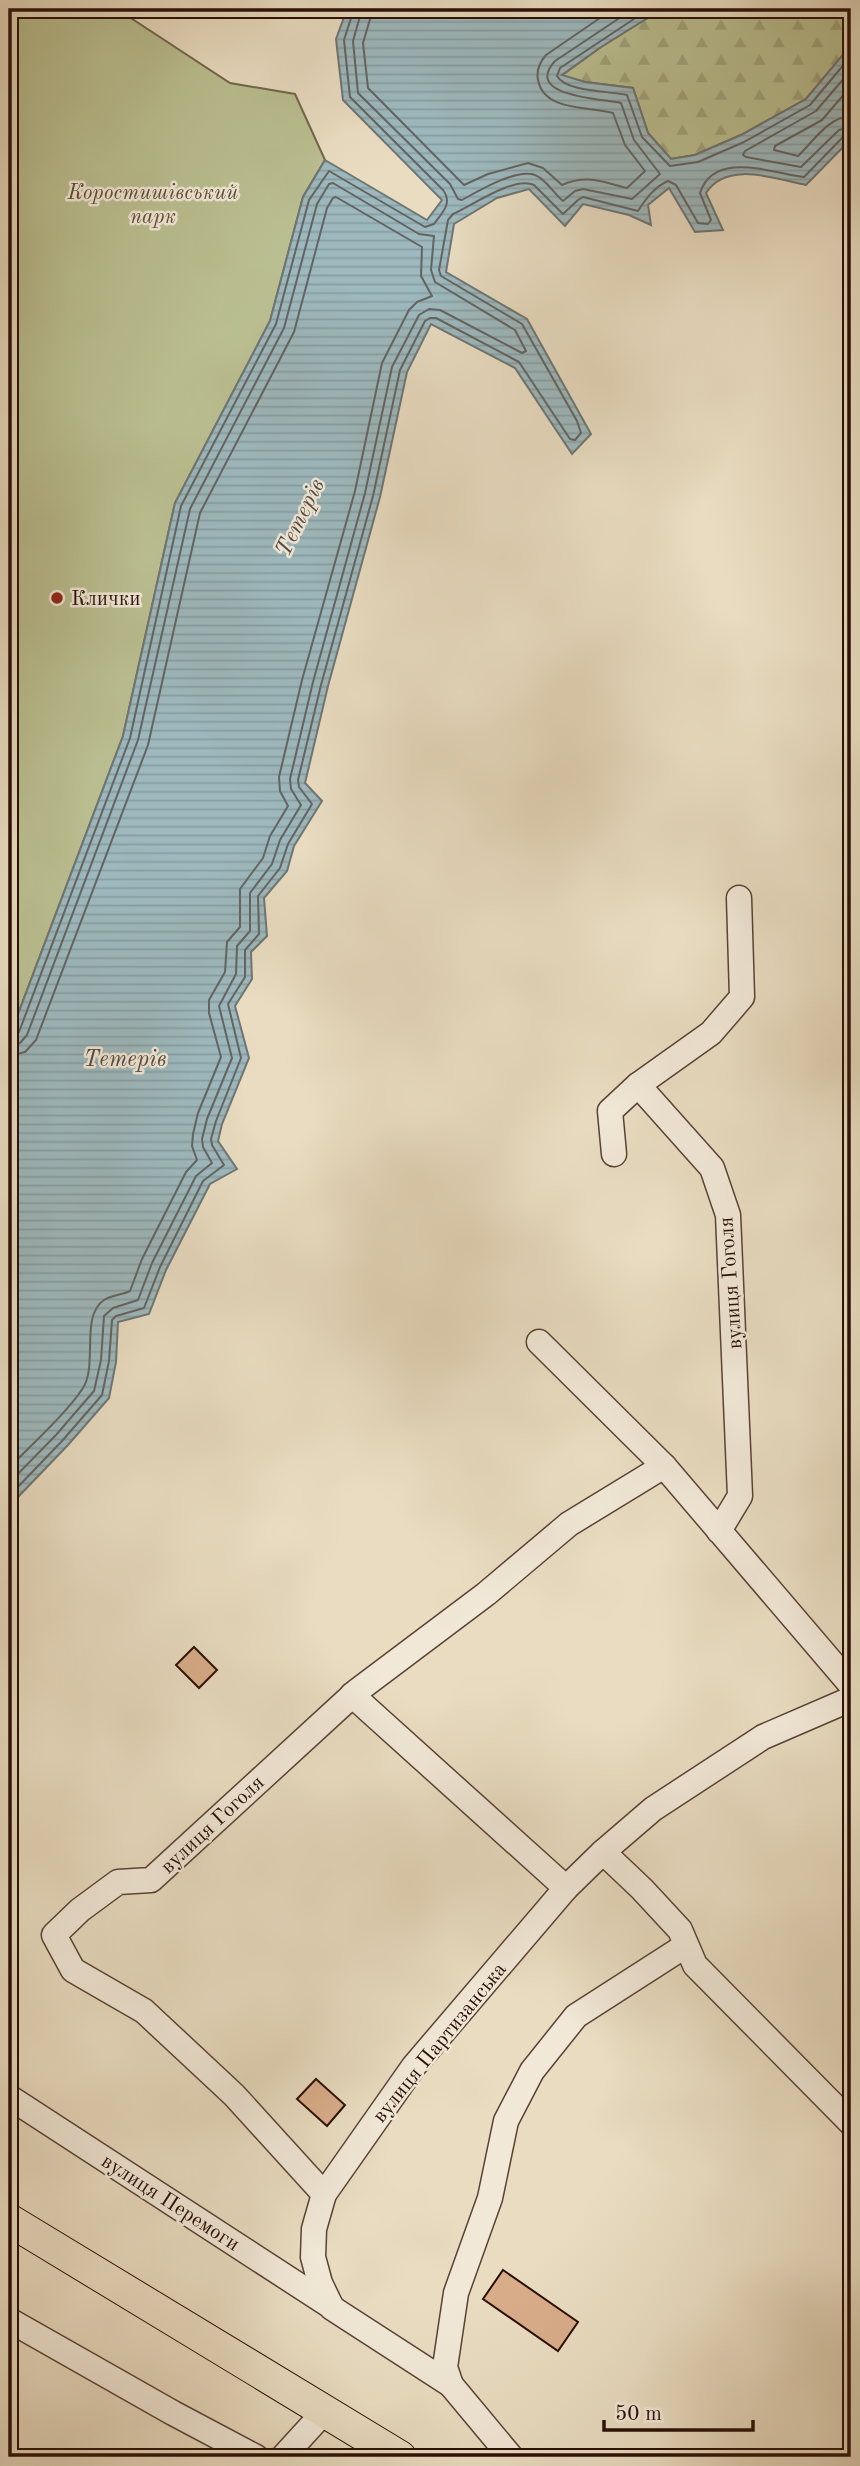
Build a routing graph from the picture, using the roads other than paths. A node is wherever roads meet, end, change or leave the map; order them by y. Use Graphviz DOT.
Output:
graph roads {
  1 [pos="739,898"];
  2 [pos="638,1085"];
  3 [pos="614,1154"];
  4 [pos="539,1342"];
  5 [pos="664,1466"];
  6 [pos="719,1531"];
  7 [pos="851,1685"];
  8 [pos="352,1695"];
  9 [pos="851,1699"];
  10 [pos="603,1852"];
  11 [pos="566,1888"];
  12 [pos="685,1946"];
  13 [pos="9,2097"];
  14 [pos="851,2123"];
  15 [pos="324,2194"];
  16 [pos="9,2220"];
  17 [pos="332,2308"];
  18 [pos="9,2320"];
  19 [pos="451,2385"];
  20 [pos="325,2411"];
  21 [pos="256,2457"];
  22 [pos="283,2457"];
  23 [pos="400,2457"];
  24 [pos="511,2457"];
  1 -- 2 [label="street"];
  2 -- 3 [label="street"];
  2 -- 6 [label="street, вулиця Гоголя"];
  4 -- 5 [label="street"];
  5 -- 6 [label="street"];
  5 -- 8 [label="street, вулиця Гоголя"];
  6 -- 7 [label="street"];
  8 -- 11 [label="street"];
  8 -- 15 [label="street, вулиця Гоголя"];
  9 -- 10 [label="street, вулиця Партизанська"];
  10 -- 11 [label="street, вулиця Партизанська"];
  10 -- 12 [label="street"];
  11 -- 15 [label="street, вулиця Партизанська"];
  12 -- 14 [label="street"];
  12 -- 19 [label="street"];
  13 -- 17 [label="street, вулиця Перемоги"];
  15 -- 17 [label="street, вулиця Партизанська"];
  16 -- 20 [label="main road"];
  17 -- 19 [label="street"];
  18 -- 21 [label="street"];
  19 -- 24 [label="street"];
  20 -- 22 [label="street"];
  20 -- 23 [label="main road"];
}
